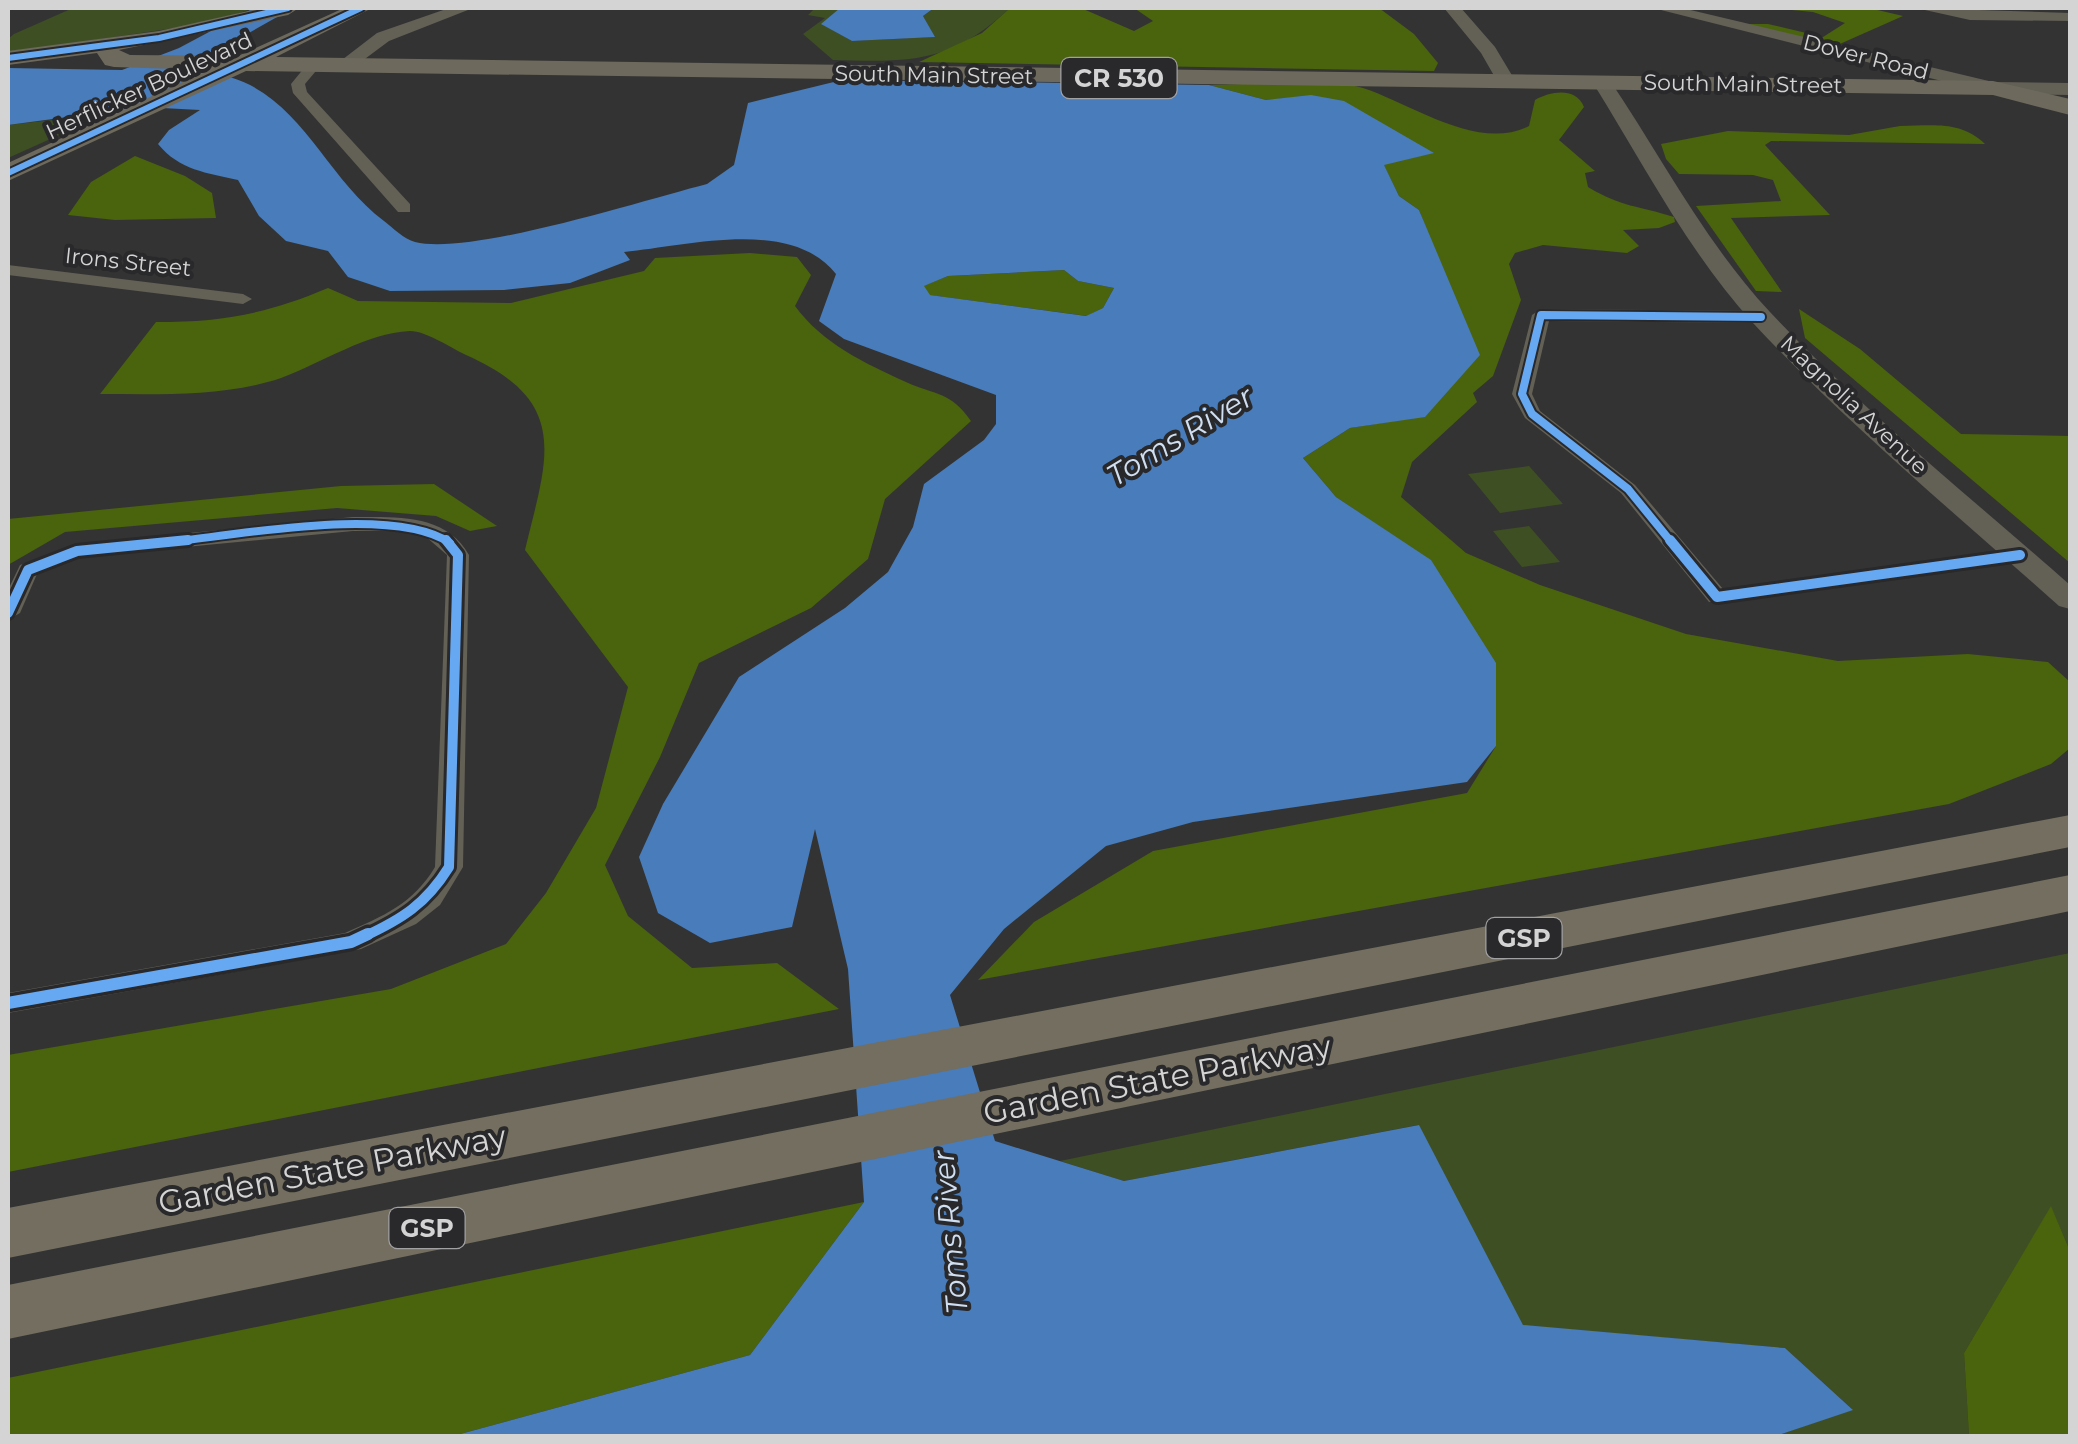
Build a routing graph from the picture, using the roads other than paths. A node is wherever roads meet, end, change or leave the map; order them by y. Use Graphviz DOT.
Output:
graph roads {
  1 [pos="288,8"];
  2 [pos="361,8"];
  3 [pos="464,8"];
  4 [pos="1452,8"];
  5 [pos="1662,8"];
  6 [pos="1926,9"];
  7 [pos="2070,17"];
  8 [pos="105,47"];
  9 [pos="8,58"];
  10 [pos="314,66"];
  11 [pos="342,66"];
  12 [pos="231,67"];
  13 [pos="1507,82"];
  14 [pos="1602,83"];
  15 [pos="1993,88"];
  16 [pos="2070,89"];
  17 [pos="2070,107"];
  18 [pos="8,173"];
  19 [pos="404,208"];
  20 [pos="8,270"];
  21 [pos="243,299"];
  22 [pos="1761,317"];
  23 [pos="2020,555"];
  24 [pos="2070,600"];
  25 [pos="9,608"];
  26 [pos="2070,831"];
  27 [pos="2070,893"];
  28 [pos="8,1003"];
  29 [pos="8,1233"];
  30 [pos="8,1312"];
  1 -- 8 [label="main road"];
  2 -- 12 [label="main road, Herflicker Boulevard"];
  3 -- 11 [label="street"];
  4 -- 13 [label="street"];
  5 -- 15 [label="street, Dover Road"];
  6 -- 7 [label="street"];
  8 -- 9 [label="main road"];
  8 -- 12 [label="main road, South Main Street / CR 530"];
  10 -- 11 [label="main road, South Main Street / CR 530"];
  10 -- 12 [label="main road, South Main Street / CR 530"];
  10 -- 19 [label="street"];
  11 -- 13 [label="main road, South Main Street / CR 530"];
  12 -- 18 [label="main road, Herflicker Boulevard"];
  13 -- 14 [label="main road, South Main Street / CR 530"];
  14 -- 15 [label="main road, South Main Street / CR 530"];
  14 -- 22 [label="street, Magnolia Avenue"];
  15 -- 16 [label="street, South Main Street"];
  15 -- 17 [label="main road, Dover Road / CR 530"];
  20 -- 21 [label="street, Irons Street"];
  22 -- 23 [label="street, Magnolia Avenue"];
  22 -- 23 [label="street"];
  23 -- 24 [label="street, Magnolia Avenue"];
  25 -- 28 [label="street"];
  26 -- 29 [label="highway, Garden State Parkway / GSP"];
  27 -- 30 [label="highway, Garden State Parkway / GSP"];
}
